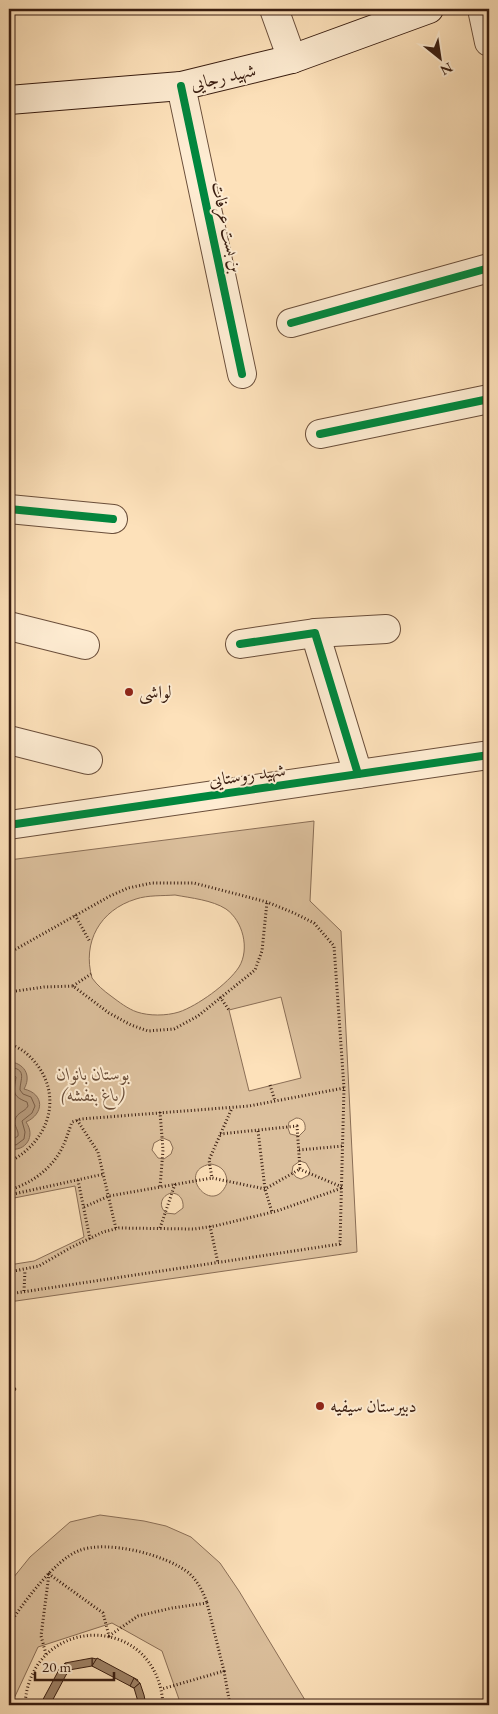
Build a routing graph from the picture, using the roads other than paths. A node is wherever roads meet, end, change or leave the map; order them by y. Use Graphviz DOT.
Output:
graph roads {
  1 [pos="274,9"];
  2 [pos="429,9"];
  3 [pos="482,9"];
  4 [pos="489,42"];
  5 [pos="292,60"];
  6 [pos="182,86"];
  7 [pos="9,100"];
  8 [pos="489,268"];
  9 [pos="291,323"];
  10 [pos="242,374"];
  11 [pos="489,399"];
  12 [pos="320,434"];
  13 [pos="9,509"];
  14 [pos="113,519"];
  15 [pos="9,626"];
  16 [pos="386,629"];
  17 [pos="316,633"];
  18 [pos="240,644"];
  19 [pos="85,645"];
  20 [pos="9,740"];
  21 [pos="489,755"];
  22 [pos="88,760"];
  23 [pos="358,774"];
  24 [pos="9,825"];
  1 -- 5 [label="street"];
  2 -- 5 [label="street, شهید رجایی"];
  3 -- 4 [label="street"];
  5 -- 6 [label="street, شهید رجایی"];
  6 -- 7 [label="street, شهید رجایی"];
  6 -- 10 [label="street, بن بست عرفات"];
  8 -- 9 [label="street"];
  11 -- 12 [label="street"];
  13 -- 14 [label="street"];
  15 -- 19 [label="street"];
  16 -- 17 [label="street"];
  17 -- 18 [label="street"];
  17 -- 23 [label="street"];
  20 -- 22 [label="street"];
  21 -- 23 [label="street, شهید روستایی"];
  23 -- 24 [label="street, شهید روستایی"];
}
